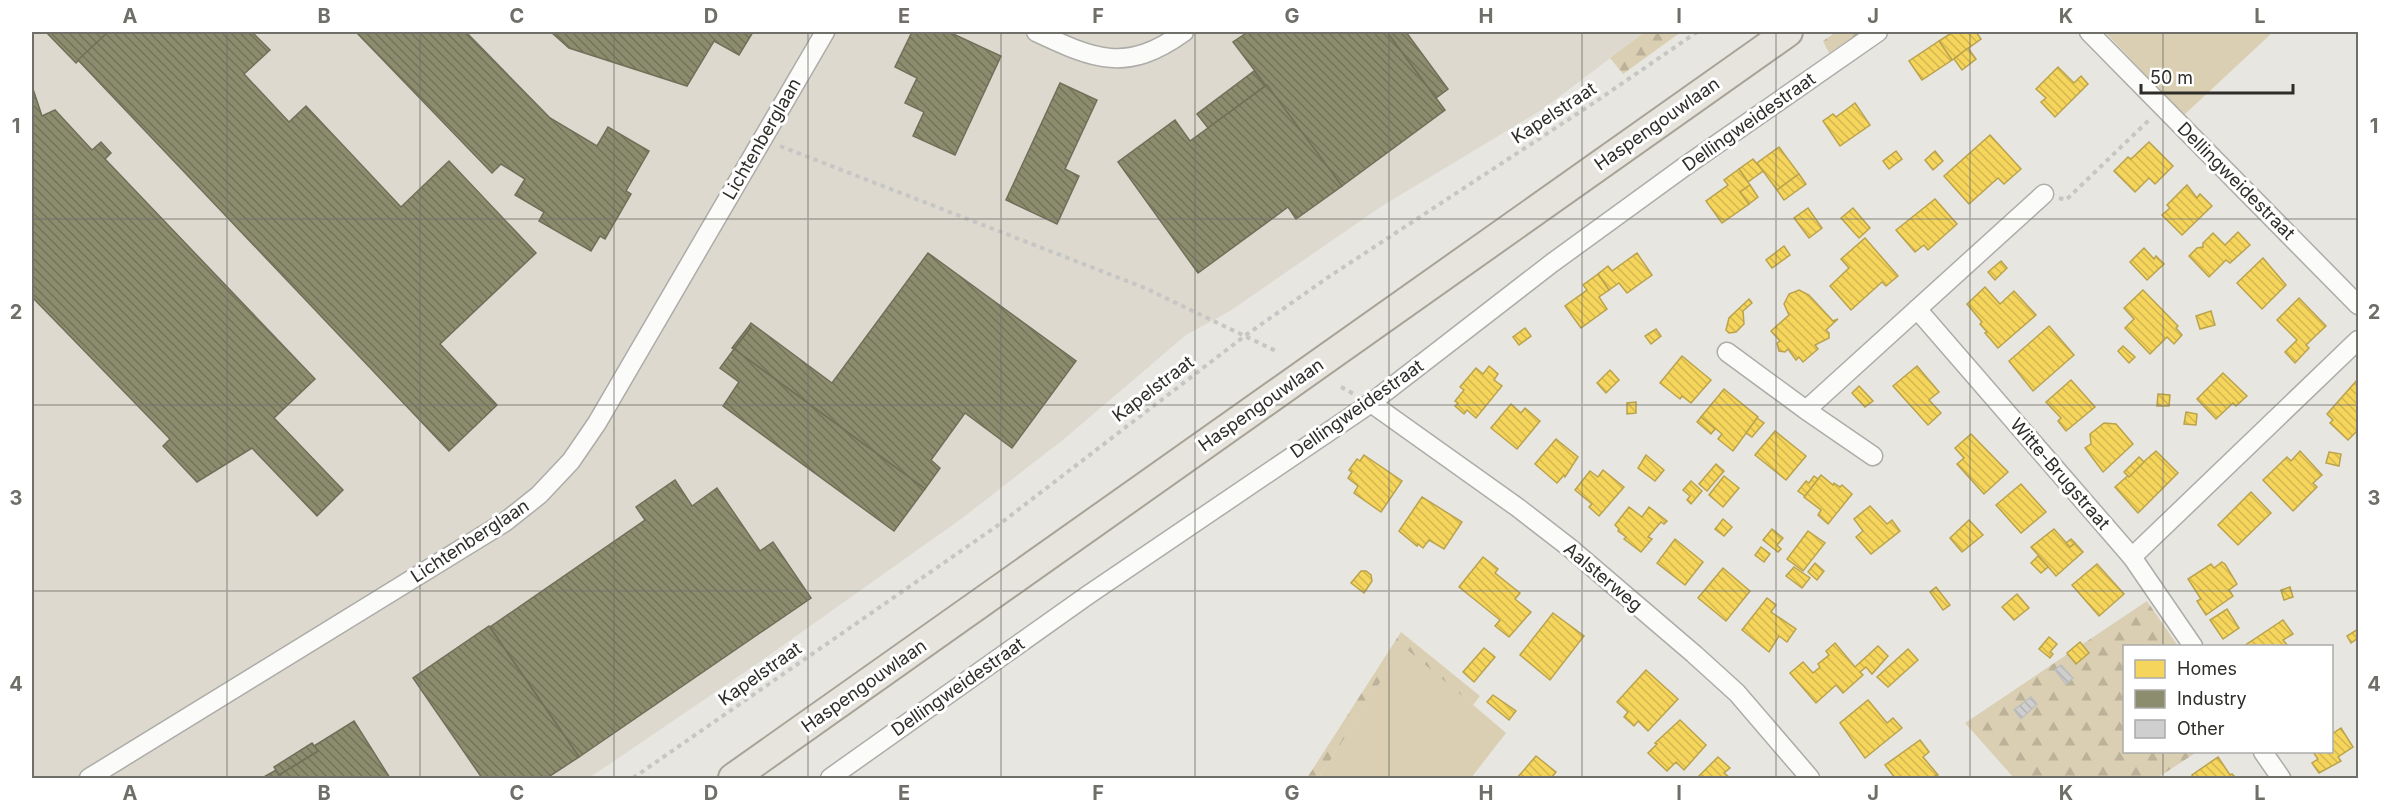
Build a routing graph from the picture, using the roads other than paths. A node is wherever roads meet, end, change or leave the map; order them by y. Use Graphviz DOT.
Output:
graph roads {
  1 [pos="825,32"];
  2 [pos="1036,32"];
  3 [pos="1184,32"];
  4 [pos="1788,32"];
  5 [pos="1878,32"];
  6 [pos="2089,32"];
  7 [pos="2044,194"];
  8 [pos="2358,305"];
  9 [pos="1917,309"];
  10 [pos="2358,340"];
  11 [pos="1727,352"];
  12 [pos="1371,403"];
  13 [pos="1806,410"];
  14 [pos="1873,456"];
  15 [pos="2132,557"];
  16 [pos="2192,645"];
  17 [pos="2264,753"];
  18 [pos="89,778"];
  19 [pos="733,778"];
  20 [pos="830,778"];
  21 [pos="1810,778"];
  22 [pos="2281,778"];
  1 -- 18 [label="street, Lichtenberglaan"];
  2 -- 3 [label="street"];
  4 -- 19 [label="main road, Haspengouwlaan"];
  5 -- 12 [label="street, Dellingweidestraat"];
  6 -- 8 [label="street, Dellingweidestraat"];
  7 -- 9 [label="street"];
  9 -- 13 [label="street"];
  9 -- 15 [label="street, Witte-Brugstraat"];
  10 -- 15 [label="street"];
  11 -- 13 [label="street"];
  12 -- 20 [label="street, Dellingweidestraat"];
  12 -- 21 [label="street, Aalsterweg"];
  13 -- 14 [label="street"];
  15 -- 16 [label="street, Witte-Brugstraat"];
  17 -- 22 [label="street"];
}
